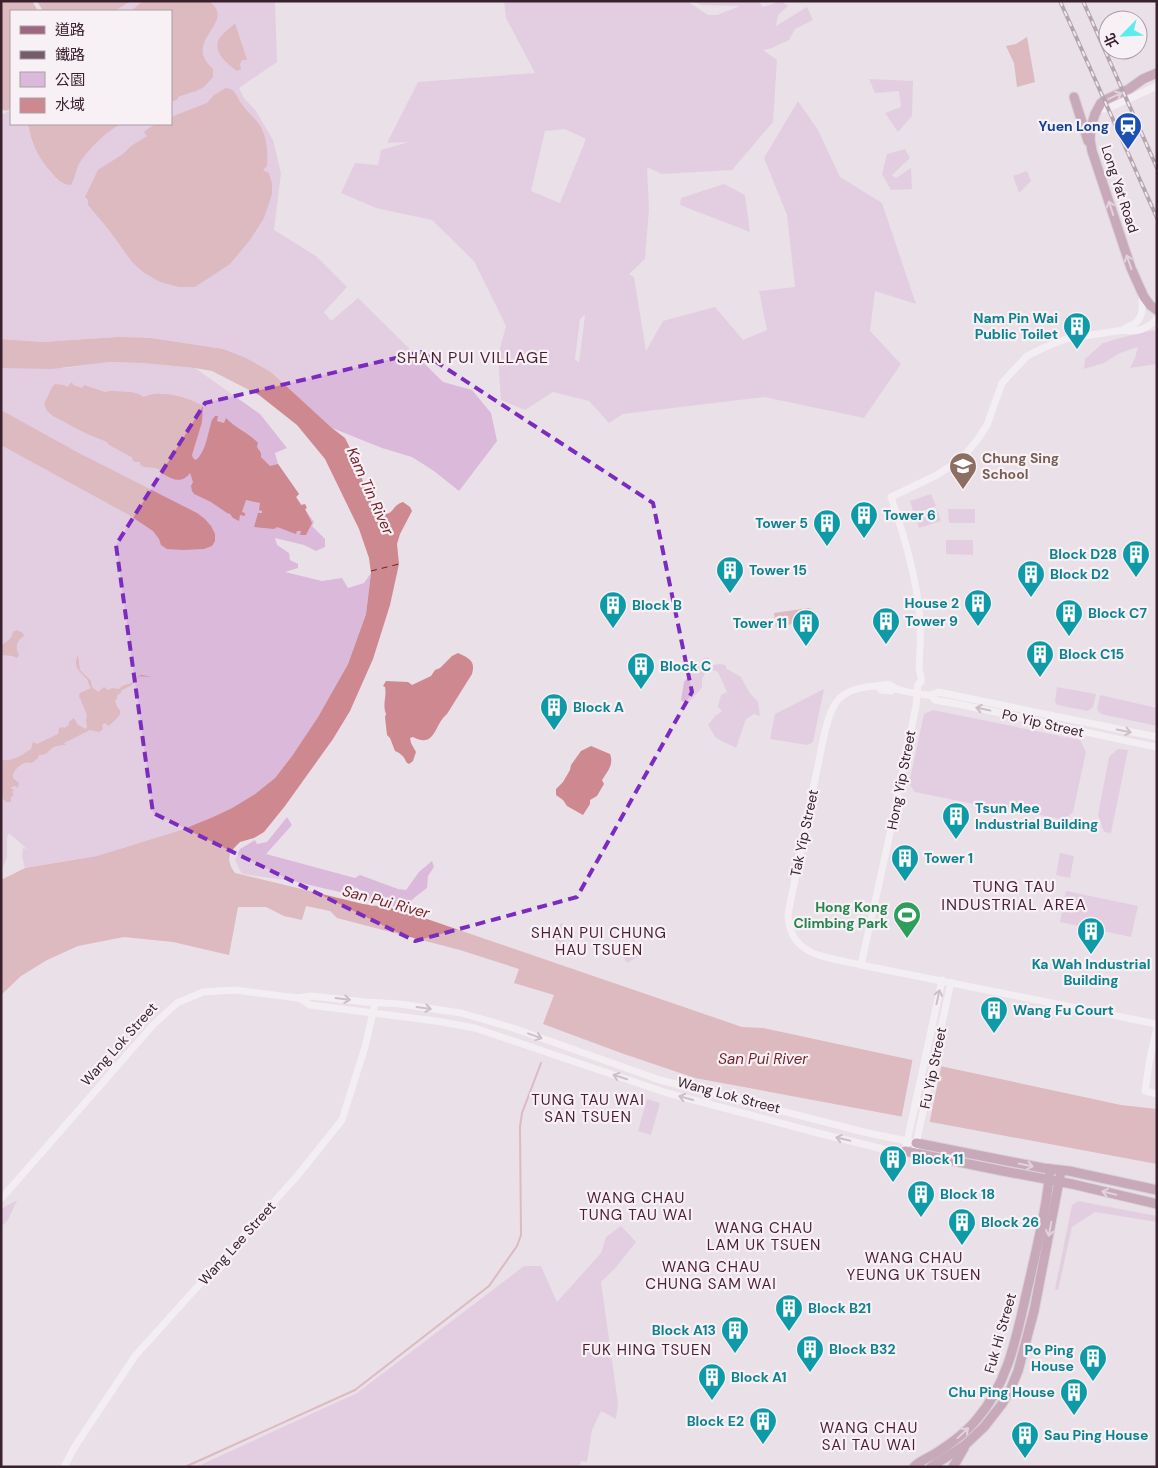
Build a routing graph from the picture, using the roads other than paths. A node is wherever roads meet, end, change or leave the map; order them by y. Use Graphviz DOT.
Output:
graph roads {
  1 [pos="1157,73"];
  2 [pos="1136,84"];
  3 [pos="1157,86"];
  4 [pos="1140,93"];
  5 [pos="1074,97"];
  6 [pos="1096,110"];
  7 [pos="1092,150"];
  8 [pos="1142,293"];
  9 [pos="1157,310"];
  10 [pos="1157,320"];
  11 [pos="1122,330"];
  12 [pos="917,693"];
  13 [pos="931,696"];
  14 [pos="1157,737"];
  15 [pos="1157,747"];
  16 [pos="861,965"];
  17 [pos="942,980"];
  18 [pos="951,982"];
  19 [pos="298,998"];
  20 [pos="376,1003"];
  21 [pos="373,1012"];
  22 [pos="1157,1026"];
  23 [pos="1157,1094"];
  24 [pos="906,1141"];
  25 [pos="916,1143"];
  26 [pos="910,1152"];
  27 [pos="1050,1169"];
  28 [pos="1061,1171"];
  29 [pos="1049,1179"];
  30 [pos="1060,1181"];
  31 [pos="1157,1190"];
  32 [pos="1,1199"];
  33 [pos="1157,1204"];
  34 [pos="966,1445"];
  35 [pos="925,1464"];
  36 [pos="64,1467"];
  37 [pos="913,1467"];
  38 [pos="931,1467"];
  39 [pos="953,1467"];
  1 -- 2 [label="main road"];
  2 -- 4 [label="street"];
  6 -- 2 [label="main road, one-way"];
  3 -- 4 [label="street"];
  4 -- 6 [label="street"];
  5 -- 7 [label="main road"];
  6 -- 7 [label="main road, Long Yat Road"];
  8 -- 7 [label="main road, Long Yat Road, one-way"];
  8 -- 9 [label="main road, Long Yat Road"];
  8 -- 11 [label="street"];
  10 -- 11 [label="street"];
  11 -- 12 [label="street, Hong Yip Street"];
  12 -- 13 [label="street, Po Yip Street"];
  12 -- 16 [label="street, Hong Yip Street"];
  12 -- 16 [label="street, Tak Yip Street"];
  13 -- 14 [label="street, Po Yip Street, one-way"];
  15 -- 13 [label="street, Po Yip Street, one-way"];
  16 -- 17 [label="street, Tak Yip Street"];
  17 -- 18 [label="street, Tak Yip Street"];
  24 -- 17 [label="street, Fu Yip Street, one-way"];
  18 -- 22 [label="street, Tak Yip Street"];
  18 -- 25 [label="street, Fu Yip Street"];
  19 -- 20 [label="street, Wang Lok Street, one-way"];
  19 -- 21 [label="street, Wang Lok Street"];
  19 -- 32 [label="street, Wang Lok Street"];
  20 -- 21 [label="street, Wang Lee Street"];
  20 -- 24 [label="street, Wang Lok Street, one-way"];
  26 -- 21 [label="street, Wang Lok Street, one-way"];
  21 -- 36 [label="street, Wang Lee Street"];
  22 -- 23 [label="street"];
  24 -- 25 [label="street, Wang Lok Street"];
  24 -- 26 [label="street, Fu Yip Street"];
  25 -- 26 [label="street, Fu Yip Street"];
  25 -- 27 [label="main road, Wang Lok Street, one-way"];
  26 -- 29 [label="main road, Wang Lok Street"];
  27 -- 28 [label="main road, Wang Lok Street"];
  27 -- 29 [label="main road, Fuk Hi Street"];
  28 -- 30 [label="main road, Fuk Hi Street"];
  28 -- 31 [label="main road, Wang Lok Street"];
  29 -- 30 [label="main road, Wang Lok Street"];
  35 -- 29 [label="main road, Fuk Hi Street, one-way"];
  33 -- 30 [label="main road, Wang Lok Street, one-way"];
  30 -- 34 [label="main road, Fuk Hi Street, one-way"];
  34 -- 38 [label="main road, Fuk Hi Street"];
  34 -- 39 [label="main road"];
  35 -- 37 [label="main road, Fuk Hi Street"];
}
